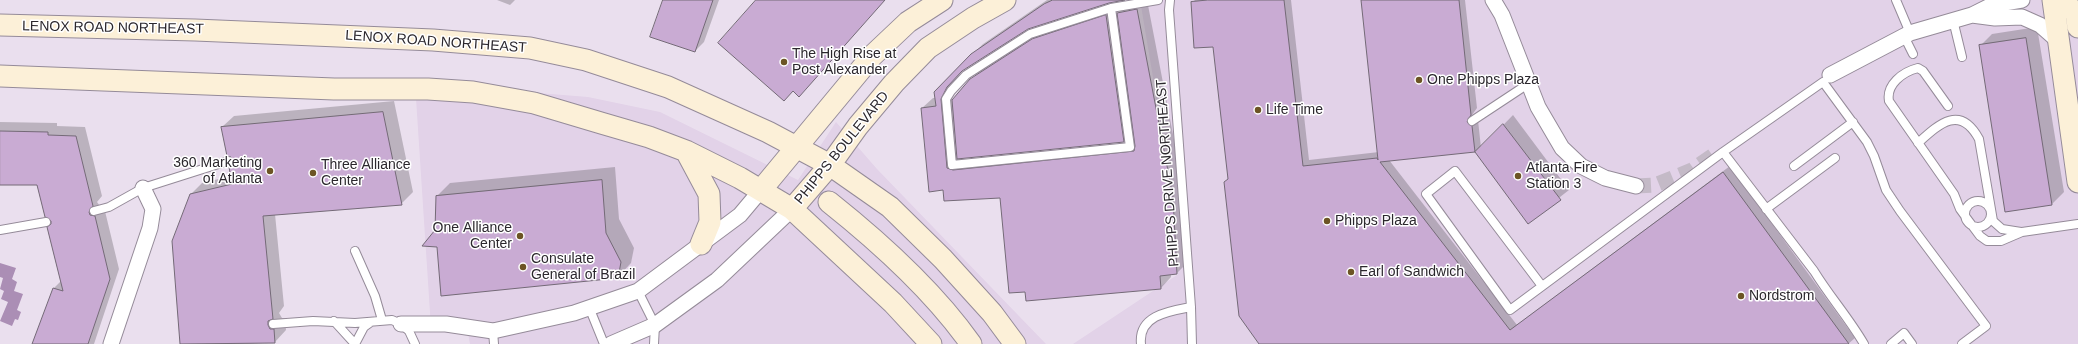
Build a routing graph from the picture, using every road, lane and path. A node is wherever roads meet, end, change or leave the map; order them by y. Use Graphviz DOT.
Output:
graph roads {
  1 [pos="942,0"];
  2 [pos="1005,0"];
  3 [pos="1158,0"];
  4 [pos="1170,0"];
  5 [pos="1494,0"];
  6 [pos="1896,0"];
  7 [pos="2022,0"];
  8 [pos="2053,0"];
  9 [pos="2058,0"];
  10 [pos="1111,8"];
  11 [pos="1972,14"];
  12 [pos="1953,20"];
  13 [pos="0,25"];
  14 [pos="2078,27"];
  15 [pos="1907,35"];
  16 [pos="2057,40"];
  17 [pos="1913,54"];
  18 [pos="1962,57"];
  19 [pos="1830,75"];
  20 [pos="0,76"];
  21 [pos="1528,84"];
  22 [pos="1948,106"];
  23 [pos="1472,121"];
  24 [pos="1853,122"];
  25 [pos="1918,143"];
  26 [pos="797,146"];
  27 [pos="686,151"];
  28 [pos="1723,152"];
  29 [pos="1835,158"];
  30 [pos="228,161"];
  31 [pos="830,165"];
  32 [pos="1794,166"];
  33 [pos="1986,181"];
  34 [pos="2078,182"];
  35 [pos="1636,186"];
  36 [pos="143,188"];
  37 [pos="761,190"];
  38 [pos="1954,194"];
  39 [pos="1976,201"];
  40 [pos="829,202"];
  41 [pos="792,209"];
  42 [pos="1766,209"];
  43 [pos="94,211"];
  44 [pos="1991,213"];
  45 [pos="1968,220"];
  46 [pos="46,222"];
  47 [pos="2078,224"];
  48 [pos="0,230"];
  49 [pos="2022,232"];
  50 [pos="701,244"];
  51 [pos="355,251"];
  52 [pos="1542,286"];
  53 [pos="638,290"];
  54 [pos="589,307"];
  55 [pos="1191,307"];
  56 [pos="382,320"];
  57 [pos="334,322"];
  58 [pos="372,322"];
  59 [pos="273,324"];
  60 [pos="401,324"];
  61 [pos="655,325"];
  62 [pos="494,338"];
  63 [pos="111,344"];
  64 [pos="355,344"];
  65 [pos="415,344"];
  66 [pos="604,344"];
  67 [pos="611,344"];
  68 [pos="654,344"];
  69 [pos="932,344"];
  70 [pos="971,344"];
  71 [pos="1016,344"];
  72 [pos="1141,344"];
  73 [pos="1192,344"];
  74 [pos="1864,344"];
  75 [pos="1891,344"];
  76 [pos="1912,344"];
  77 [pos="1962,344"];
  1 -- 26 [label="main road"];
  2 -- 31 [label="main road, PHIPPS BOULEVARD"];
  3 -- 10 [label="lane"];
  4 -- 55 [label="lane, PHIPPS DRIVE NORTHEAST"];
  5 -- 21 [label="street"];
  6 -- 15 [label="lane"];
  7 -- 11 [label="street"];
  8 -- 16 [label="main road"];
  9 -- 14 [label="main road"];
  10 -- 10 [label="lane"];
  11 -- 12 [label="street"];
  11 -- 16 [label="street"];
  12 -- 15 [label="street"];
  12 -- 18 [label="lane"];
  13 -- 26 [label="main road, LENOX ROAD NORTHEAST"];
  15 -- 17 [label="lane"];
  15 -- 19 [label="street"];
  16 -- 34 [label="main road"];
  20 -- 27 [label="main road"];
  21 -- 23 [label="lane"];
  21 -- 35 [label="street"];
  22 -- 25 [label="lane"];
  24 -- 28 [label="lane"];
  24 -- 32 [label="lane"];
  24 -- 77 [label="lane"];
  25 -- 33 [label="lane"];
  25 -- 38 [label="lane"];
  26 -- 31 [label="main road, LENOX ROAD NORTHEAST"];
  26 -- 37 [label="main road"];
  27 -- 37 [label="main road"];
  27 -- 50 [label="main road"];
  28 -- 42 [label="lane"];
  28 -- 52 [label="lane"];
  29 -- 42 [label="lane"];
  30 -- 36 [label="lane"];
  31 -- 40 [label="main road"];
  31 -- 41 [label="main road, PHIPPS BOULEVARD"];
  31 -- 71 [label="main road, LENOX ROAD NORTHEAST"];
  33 -- 39 [label="lane"];
  33 -- 44 [label="lane"];
  36 -- 43 [label="lane"];
  36 -- 63 [label="street"];
  37 -- 41 [label="main road"];
  37 -- 50 [label="street"];
  38 -- 39 [label="lane"];
  38 -- 45 [label="lane"];
  39 -- 44 [label="lane"];
  39 -- 45 [label="lane"];
  40 -- 41 [label="main road"];
  40 -- 70 [label="main road"];
  41 -- 61 [label="street"];
  41 -- 69 [label="main road"];
  42 -- 74 [label="lane"];
  44 -- 45 [label="lane"];
  44 -- 49 [label="lane"];
  45 -- 49 [label="lane"];
  46 -- 48 [label="lane"];
  47 -- 49 [label="lane"];
  50 -- 53 [label="street"];
  51 -- 56 [label="lane"];
  52 -- 52 [label="lane"];
  53 -- 54 [label="street"];
  53 -- 61 [label="lane"];
  54 -- 62 [label="street"];
  54 -- 66 [label="lane"];
  55 -- 72 [label="lane"];
  55 -- 73 [label="lane, PHIPPS DRIVE NORTHEAST"];
  56 -- 58 [label="lane"];
  56 -- 60 [label="lane"];
  57 -- 58 [label="lane"];
  57 -- 59 [label="lane"];
  57 -- 64 [label="lane"];
  58 -- 64 [label="lane"];
  60 -- 62 [label="street"];
  60 -- 65 [label="lane"];
  61 -- 67 [label="street"];
  61 -- 68 [label="lane"];
  75 -- 76 [label="lane"];
}
